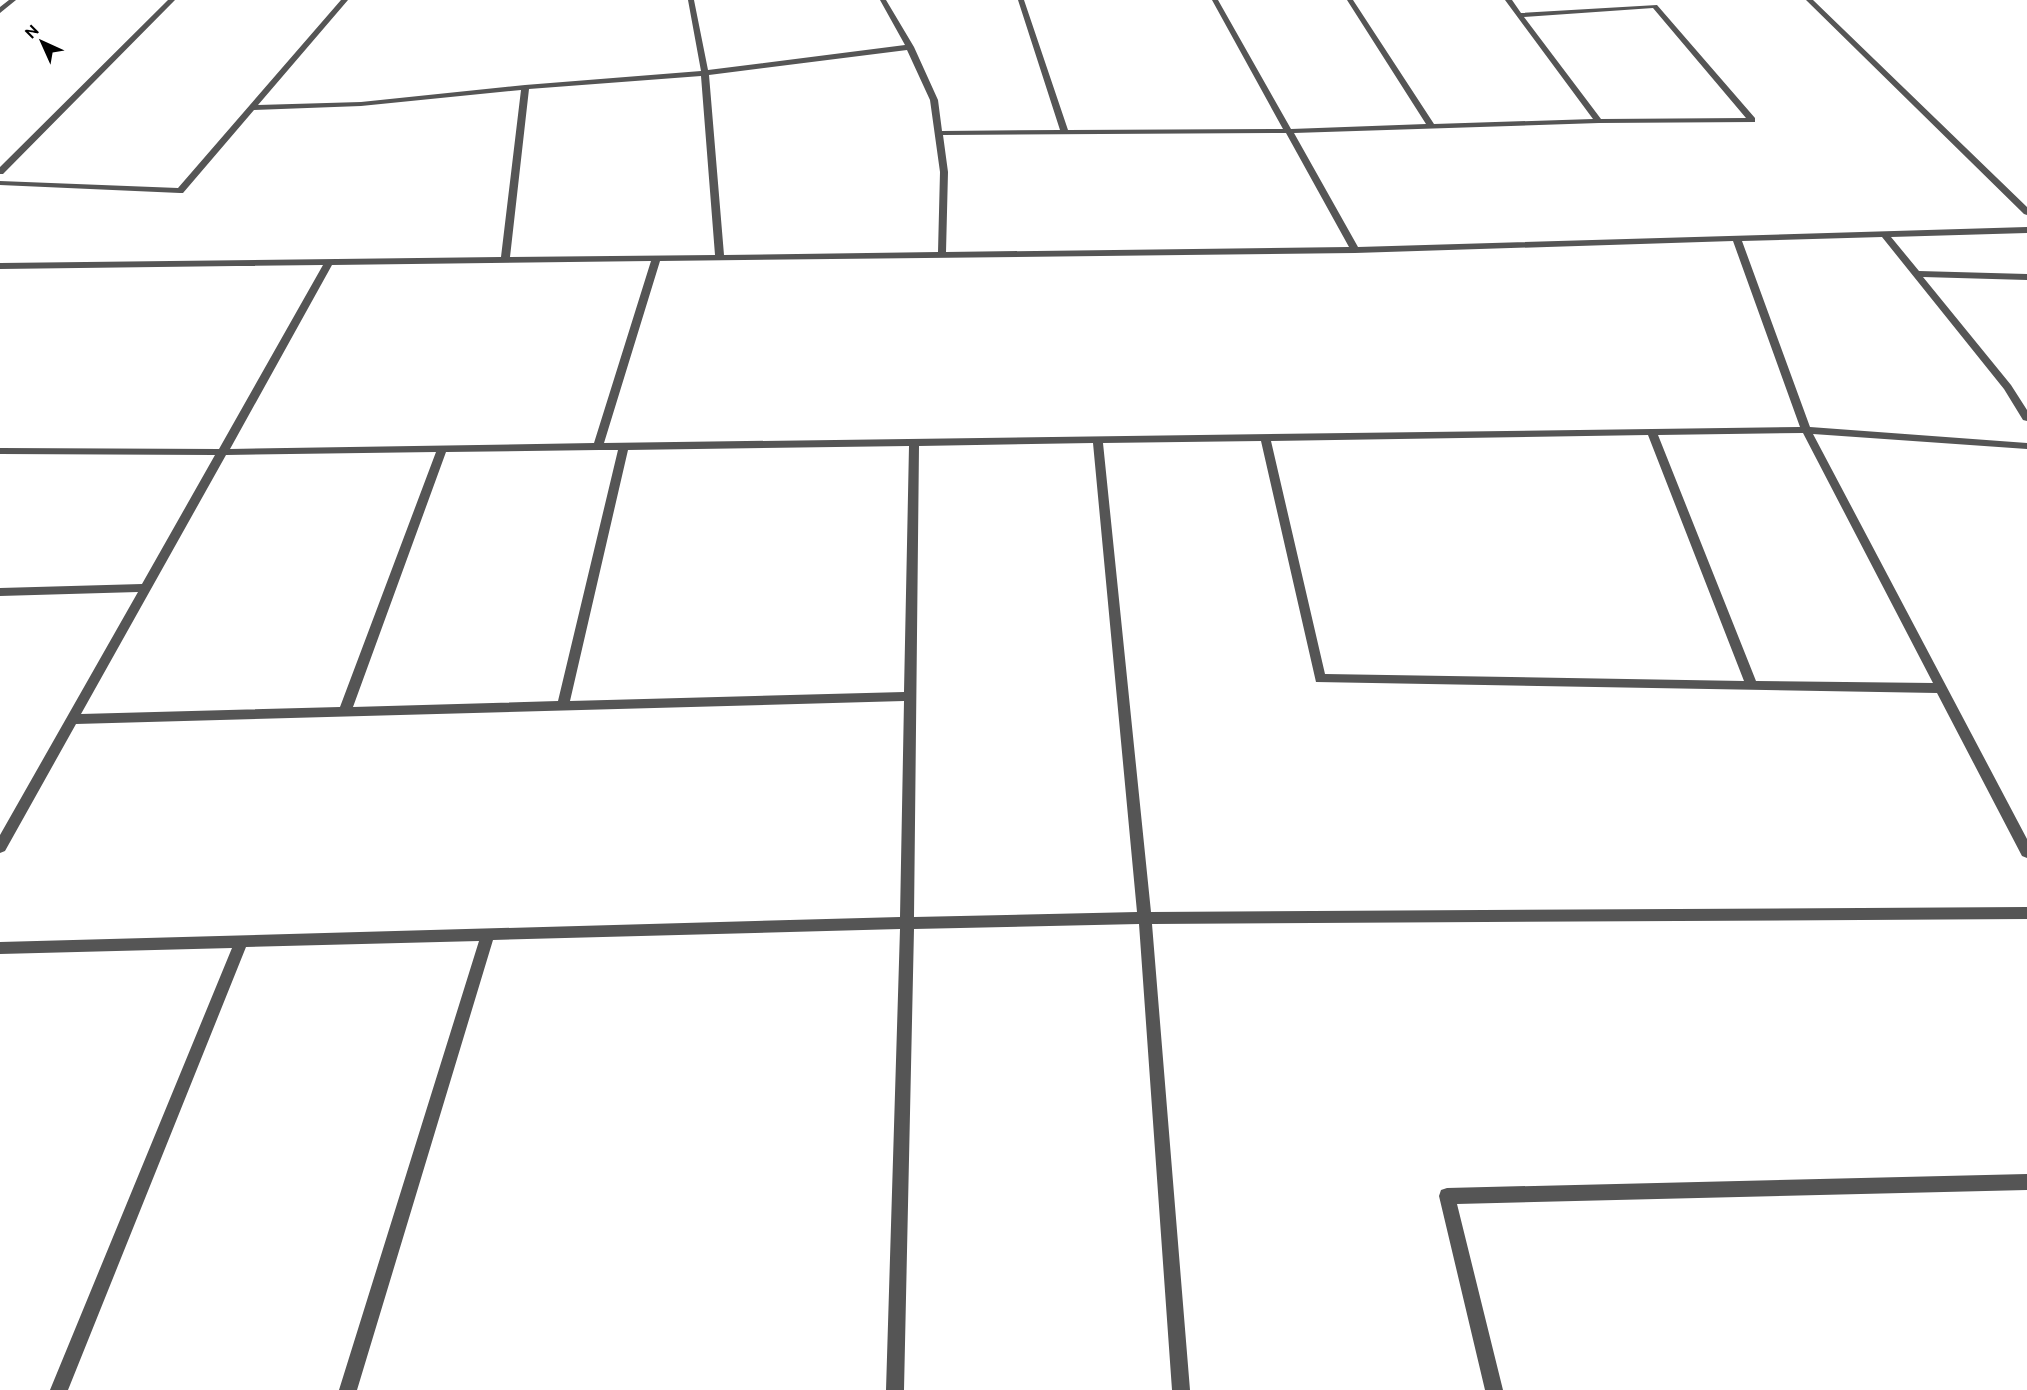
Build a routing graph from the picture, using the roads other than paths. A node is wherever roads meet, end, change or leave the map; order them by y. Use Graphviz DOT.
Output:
graph roads {
  1 [pos="13,0"];
  2 [pos="172,0"];
  3 [pos="345,0"];
  4 [pos="691,0"];
  5 [pos="883,0"];
  6 [pos="1021,0"];
  7 [pos="1215,0"];
  8 [pos="1350,0"];
  9 [pos="1508,0"];
  10 [pos="1809,0"];
  11 [pos="0,11"];
  12 [pos="1520,15"];
  13 [pos="910,47"];
  14 [pos="705,73"];
  15 [pos="525,87"];
  16 [pos="252,108"];
  17 [pos="1599,121"];
  18 [pos="1431,126"];
  19 [pos="1288,131"];
  20 [pos="1065,132"];
  21 [pos="938,133"];
  22 [pos="0,172"];
  23 [pos="0,183"];
  24 [pos="2027,212"];
  25 [pos="2027,230"];
  26 [pos="1884,234"];
  27 [pos="1737,239"];
  28 [pos="1354,250"];
  29 [pos="942,254"];
  30 [pos="657,257"];
  31 [pos="720,257"];
  32 [pos="505,259"];
  33 [pos="330,261"];
  34 [pos="0,266"];
  35 [pos="1917,274"];
  36 [pos="2027,277"];
  37 [pos="2027,418"];
  38 [pos="1806,430"];
  39 [pos="1652,432"];
  40 [pos="1265,437"];
  41 [pos="1098,440"];
  42 [pos="914,442"];
  43 [pos="624,446"];
  44 [pos="2027,446"];
  45 [pos="598,447"];
  46 [pos="442,449"];
  47 [pos="0,451"];
  48 [pos="223,452"];
  49 [pos="146,588"];
  50 [pos="0,592"];
  51 [pos="1752,685"];
  52 [pos="1941,688"];
  53 [pos="911,696"];
  54 [pos="563,705"];
  55 [pos="345,711"];
  56 [pos="72,719"];
  57 [pos="0,847"];
  58 [pos="2027,852"];
  59 [pos="2027,913"];
  60 [pos="1145,919"];
  61 [pos="907,923"];
  62 [pos="488,935"];
  63 [pos="241,942"];
  64 [pos="0,948"];
  65 [pos="2027,1182"];
  66 [pos="59,1390"];
  67 [pos="348,1390"];
  68 [pos="895,1390"];
  69 [pos="1181,1390"];
  70 [pos="1494,1390"];
  1 -- 11 [label="street"];
  2 -- 22 [label="street"];
  3 -- 16 [label="street"];
  4 -- 14 [label="street"];
  5 -- 13 [label="street"];
  6 -- 20 [label="street"];
  7 -- 19 [label="street"];
  8 -- 18 [label="street"];
  9 -- 12 [label="street"];
  10 -- 24 [label="street"];
  12 -- 17 [label="street"];
  12 -- 17 [label="street"];
  13 -- 14 [label="street"];
  13 -- 21 [label="street"];
  14 -- 15 [label="street"];
  14 -- 31 [label="street"];
  15 -- 16 [label="street"];
  15 -- 32 [label="street"];
  16 -- 23 [label="street"];
  17 -- 18 [label="street"];
  18 -- 19 [label="street"];
  19 -- 20 [label="street"];
  19 -- 28 [label="street"];
  20 -- 21 [label="street"];
  21 -- 29 [label="street"];
  25 -- 26 [label="street"];
  26 -- 27 [label="street"];
  26 -- 35 [label="street"];
  27 -- 28 [label="street"];
  27 -- 38 [label="street"];
  28 -- 29 [label="street"];
  29 -- 31 [label="street"];
  30 -- 31 [label="street"];
  30 -- 32 [label="street"];
  30 -- 45 [label="street"];
  32 -- 33 [label="street"];
  33 -- 34 [label="street"];
  33 -- 48 [label="street"];
  35 -- 36 [label="street"];
  35 -- 37 [label="street"];
  38 -- 39 [label="street"];
  38 -- 44 [label="street"];
  38 -- 52 [label="street"];
  39 -- 40 [label="street"];
  39 -- 51 [label="street"];
  40 -- 41 [label="street"];
  40 -- 51 [label="street"];
  41 -- 42 [label="street"];
  41 -- 60 [label="street"];
  42 -- 43 [label="street"];
  42 -- 53 [label="street"];
  43 -- 45 [label="street"];
  43 -- 54 [label="street"];
  45 -- 46 [label="street"];
  46 -- 48 [label="street"];
  46 -- 55 [label="street"];
  47 -- 48 [label="street"];
  48 -- 49 [label="street"];
  49 -- 50 [label="street"];
  49 -- 56 [label="street"];
  51 -- 52 [label="street"];
  52 -- 58 [label="street"];
  53 -- 54 [label="street"];
  53 -- 61 [label="street"];
  54 -- 55 [label="street"];
  55 -- 56 [label="street"];
  56 -- 57 [label="street"];
  59 -- 60 [label="street"];
  60 -- 61 [label="street"];
  60 -- 69 [label="street"];
  61 -- 62 [label="street"];
  61 -- 68 [label="street"];
  62 -- 63 [label="street"];
  62 -- 67 [label="street"];
  63 -- 64 [label="street"];
  63 -- 66 [label="street"];
  65 -- 70 [label="street"];
}
